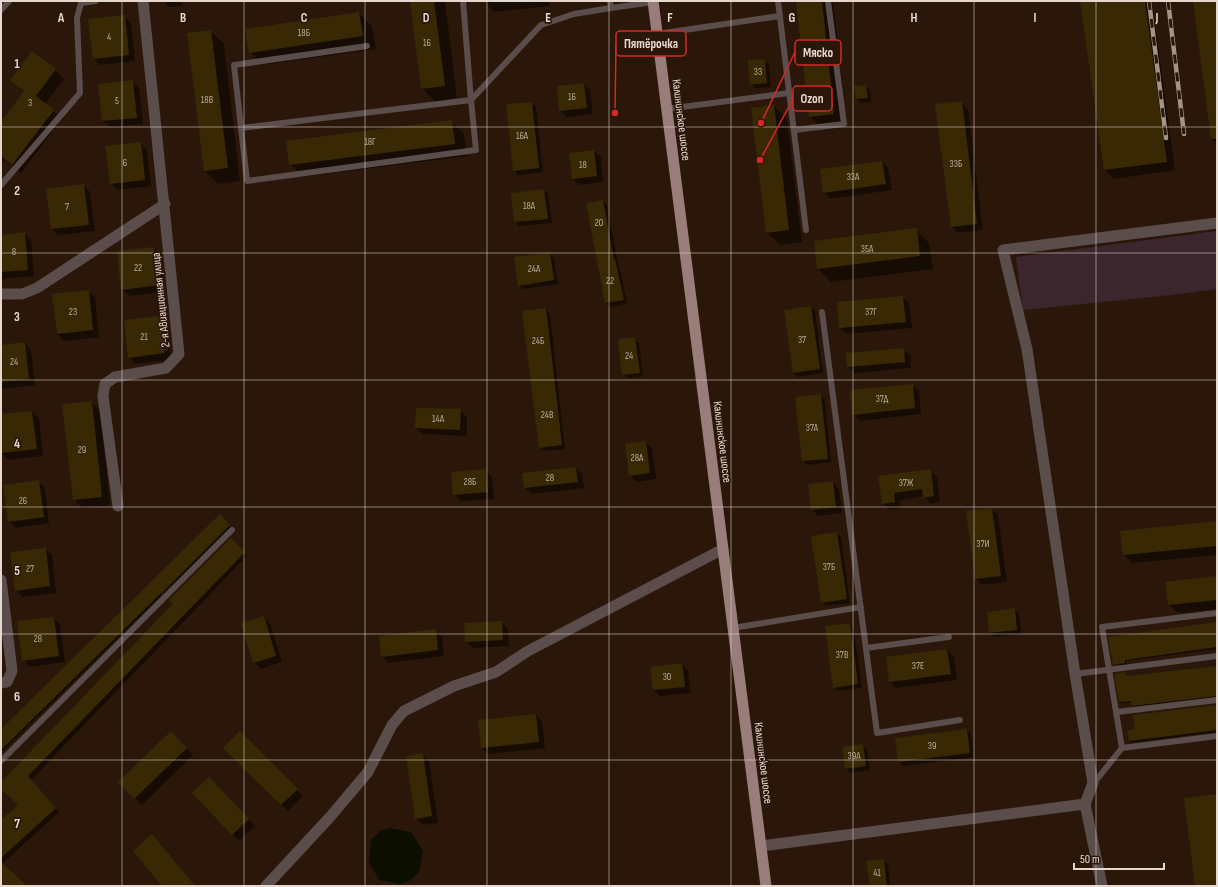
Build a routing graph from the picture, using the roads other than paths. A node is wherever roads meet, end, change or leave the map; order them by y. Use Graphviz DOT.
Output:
graph roads {
  1 [pos="9,1"];
  2 [pos="96,1"];
  3 [pos="143,1"];
  4 [pos="463,1"];
  5 [pos="653,1"];
  6 [pos="778,1"];
  7 [pos="828,1"];
  8 [pos="79,2"];
  9 [pos="610,4"];
  10 [pos="1,10"];
  11 [pos="780,16"];
  12 [pos="657,34"];
  13 [pos="366,46"];
  14 [pos="789,93"];
  15 [pos="471,100"];
  16 [pos="666,109"];
  17 [pos="241,128"];
  18 [pos="794,130"];
  19 [pos="1,185"];
  20 [pos="164,204"];
  21 [pos="1217,223"];
  22 [pos="806,230"];
  23 [pos="1,294"];
  24 [pos="822,312"];
  25 [pos="118,506"];
  26 [pos="232,530"];
  27 [pos="723,549"];
  28 [pos="1,580"];
  29 [pos="861,608"];
  30 [pos="1217,612"];
  31 [pos="733,628"];
  32 [pos="949,637"];
  33 [pos="866,648"];
  34 [pos="1217,656"];
  35 [pos="1110,669"];
  36 [pos="1075,674"];
  37 [pos="1,683"];
  38 [pos="1217,700"];
  39 [pos="1117,712"];
  40 [pos="960,720"];
  41 [pos="1217,736"];
  42 [pos="1122,748"];
  43 [pos="1,761"];
  44 [pos="1093,783"];
  45 [pos="1085,804"];
  46 [pos="761,846"];
  47 [pos="266,886"];
  48 [pos="766,886"];
  49 [pos="1102,886"];
  1 -- 10 [label="lane"];
  2 -- 8 [label="lane"];
  3 -- 20 [label="street, 2-я Авиационная улица"];
  4 -- 15 [label="lane"];
  5 -- 9 [label="lane"];
  5 -- 12 [label="main road, Калининское шоссе"];
  6 -- 11 [label="lane"];
  7 -- 18 [label="lane"];
  8 -- 19 [label="lane"];
  9 -- 15 [label="lane"];
  11 -- 12 [label="lane"];
  11 -- 14 [label="lane"];
  12 -- 16 [label="main road, Калининское шоссе"];
  13 -- 17 [label="lane"];
  14 -- 16 [label="lane"];
  14 -- 18 [label="lane"];
  15 -- 17 [label="lane"];
  15 -- 17 [label="lane"];
  16 -- 27 [label="main road, Калининское шоссе"];
  18 -- 22 [label="lane"];
  20 -- 23 [label="street"];
  20 -- 25 [label="street, 2-я Авиационная улица"];
  21 -- 36 [label="street"];
  24 -- 29 [label="lane"];
  26 -- 43 [label="lane"];
  27 -- 31 [label="main road, Калининское шоссе"];
  27 -- 47 [label="street"];
  28 -- 37 [label="street"];
  29 -- 31 [label="lane"];
  29 -- 33 [label="lane"];
  30 -- 35 [label="lane"];
  31 -- 46 [label="main road, Калининское шоссе"];
  32 -- 33 [label="lane"];
  33 -- 40 [label="lane"];
  34 -- 35 [label="lane"];
  35 -- 36 [label="lane"];
  35 -- 39 [label="lane"];
  36 -- 44 [label="street"];
  38 -- 39 [label="lane"];
  39 -- 42 [label="lane"];
  41 -- 42 [label="lane"];
  42 -- 44 [label="lane"];
  44 -- 45 [label="street"];
  45 -- 46 [label="street"];
  45 -- 49 [label="street"];
  46 -- 48 [label="main road, Калининское шоссе"];
}
